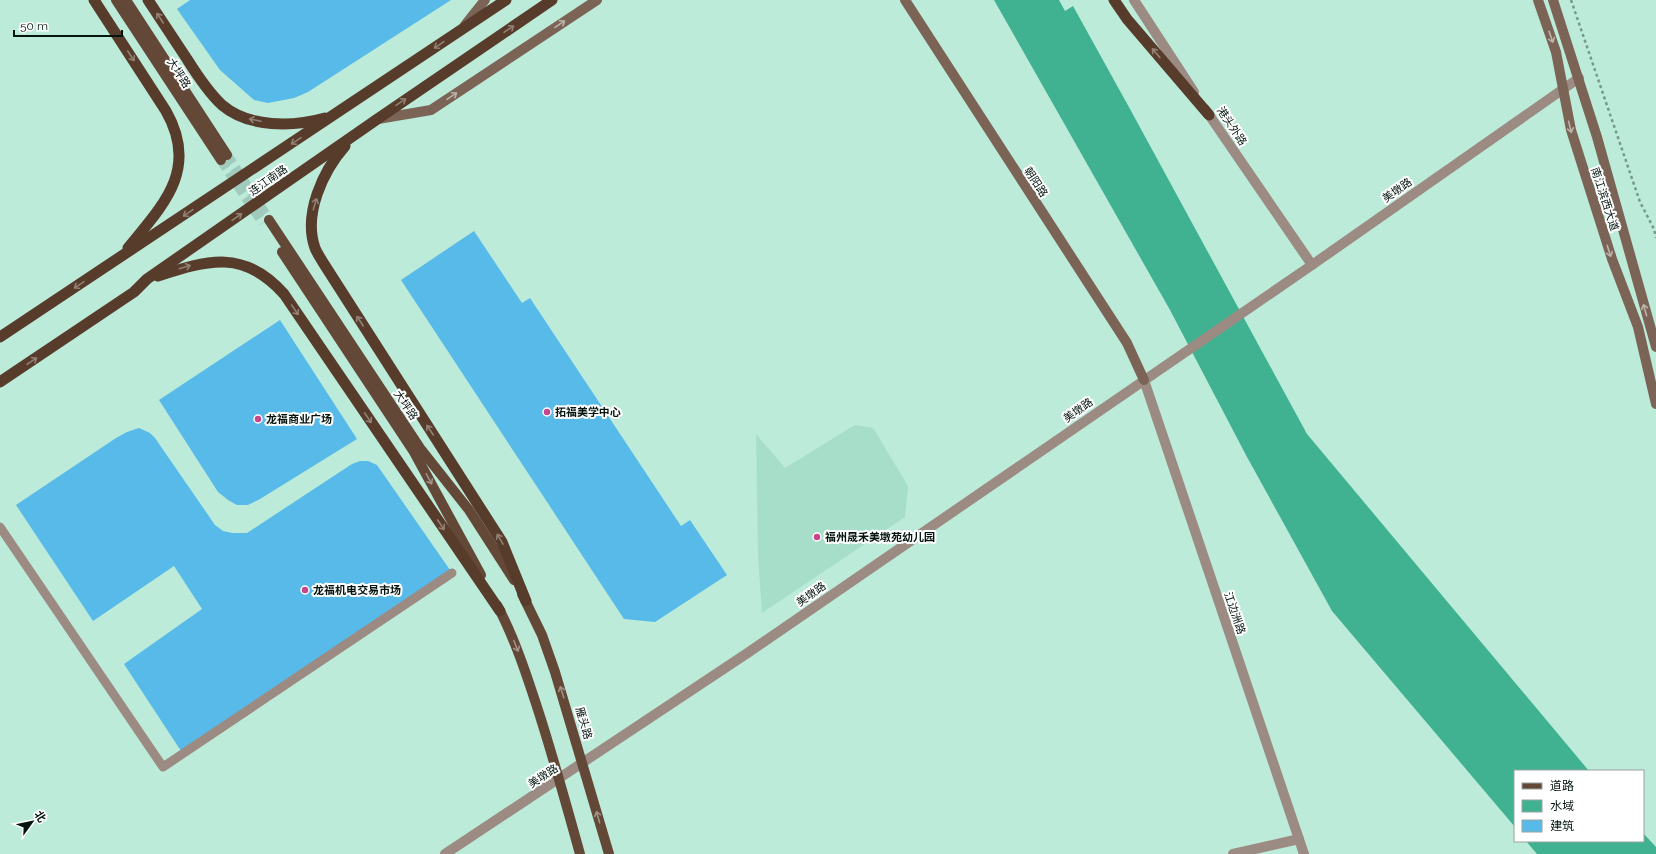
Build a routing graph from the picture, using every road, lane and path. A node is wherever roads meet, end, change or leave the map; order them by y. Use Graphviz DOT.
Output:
graph roads {
  1 [pos="94,0"];
  2 [pos="116,0"];
  3 [pos="126,0"];
  4 [pos="148,0"];
  5 [pos="485,0"];
  6 [pos="506,0"];
  7 [pos="552,0"];
  8 [pos="597,0"];
  9 [pos="905,0"];
  10 [pos="1114,0"];
  11 [pos="1134,0"];
  12 [pos="1538,0"];
  13 [pos="1553,0"];
  14 [pos="1571,0"];
  15 [pos="463,29"];
  16 [pos="1579,78"];
  17 [pos="1562,89"];
  18 [pos="335,115"];
  19 [pos="1209,115"];
  20 [pos="376,120"];
  21 [pos="354,135"];
  22 [pos="1656,238"];
  23 [pos="120,257"];
  24 [pos="1312,264"];
  25 [pos="148,279"];
  26 [pos="0,338"];
  27 [pos="1656,347"];
  28 [pos="1144,380"];
  29 [pos="0,382"];
  30 [pos="1656,404"];
  31 [pos="0,527"];
  32 [pos="452,573"];
  33 [pos="526,601"];
  34 [pos="500,611"];
  35 [pos="583,764"];
  36 [pos="559,779"];
  37 [pos="1299,839"];
  38 [pos="445,854"];
  39 [pos="580,854"];
  40 [pos="609,854"];
  41 [pos="1233,854"];
  42 [pos="1304,854"];
  1 -- 23 [label="highway, one-way"];
  2 -- 3 [label="main road, 大坪路"];
  18 -- 4 [label="highway, one-way"];
  5 -- 15 [label="main road"];
  6 -- 15 [label="highway, 连江南路"];
  20 -- 7 [label="highway, 连江南路, one-way"];
  20 -- 8 [label="main road, one-way"];
  9 -- 28 [label="main road, 朝阳路"];
  19 -- 10 [label="highway, one-way"];
  11 -- 19 [label="street, 港头外路"];
  12 -- 17 [label="main road, 南江滨西大道, one-way"];
  13 -- 16 [label="main road, 南江滨西大道"];
  14 -- 22 [label="path"];
  15 -- 18 [label="highway, 连江南路, one-way"];
  16 -- 17 [label="street, 美墩路"];
  27 -- 16 [label="main road, 南江滨西大道, one-way"];
  17 -- 24 [label="street, 美墩路"];
  17 -- 30 [label="main road, 南江滨西大道, one-way"];
  18 -- 23 [label="highway, 连江南路, one-way"];
  19 -- 24 [label="street, 港头外路"];
  20 -- 21 [label="highway, 连江南路"];
  25 -- 21 [label="highway, 连江南路, one-way"];
  33 -- 21 [label="highway, one-way"];
  23 -- 26 [label="highway, 连江南路, one-way"];
  24 -- 28 [label="street, 美墩路"];
  29 -- 25 [label="highway, 连江南路, one-way"];
  25 -- 34 [label="highway, one-way"];
  28 -- 35 [label="street, 美墩路"];
  28 -- 37 [label="street, 江边洲路"];
  31 -- 32 [label="lane"];
  33 -- 34 [label="main road, 大坪路, one-way"];
  35 -- 33 [label="main road, 雁头路, one-way"];
  34 -- 36 [label="main road, one-way"];
  35 -- 36 [label="street, 美墩路"];
  40 -- 35 [label="main road, 雁头路, one-way"];
  36 -- 38 [label="street, 美墩路"];
  36 -- 39 [label="main road"];
  37 -- 41 [label="street"];
  37 -- 42 [label="street, 江边洲路"];
}
